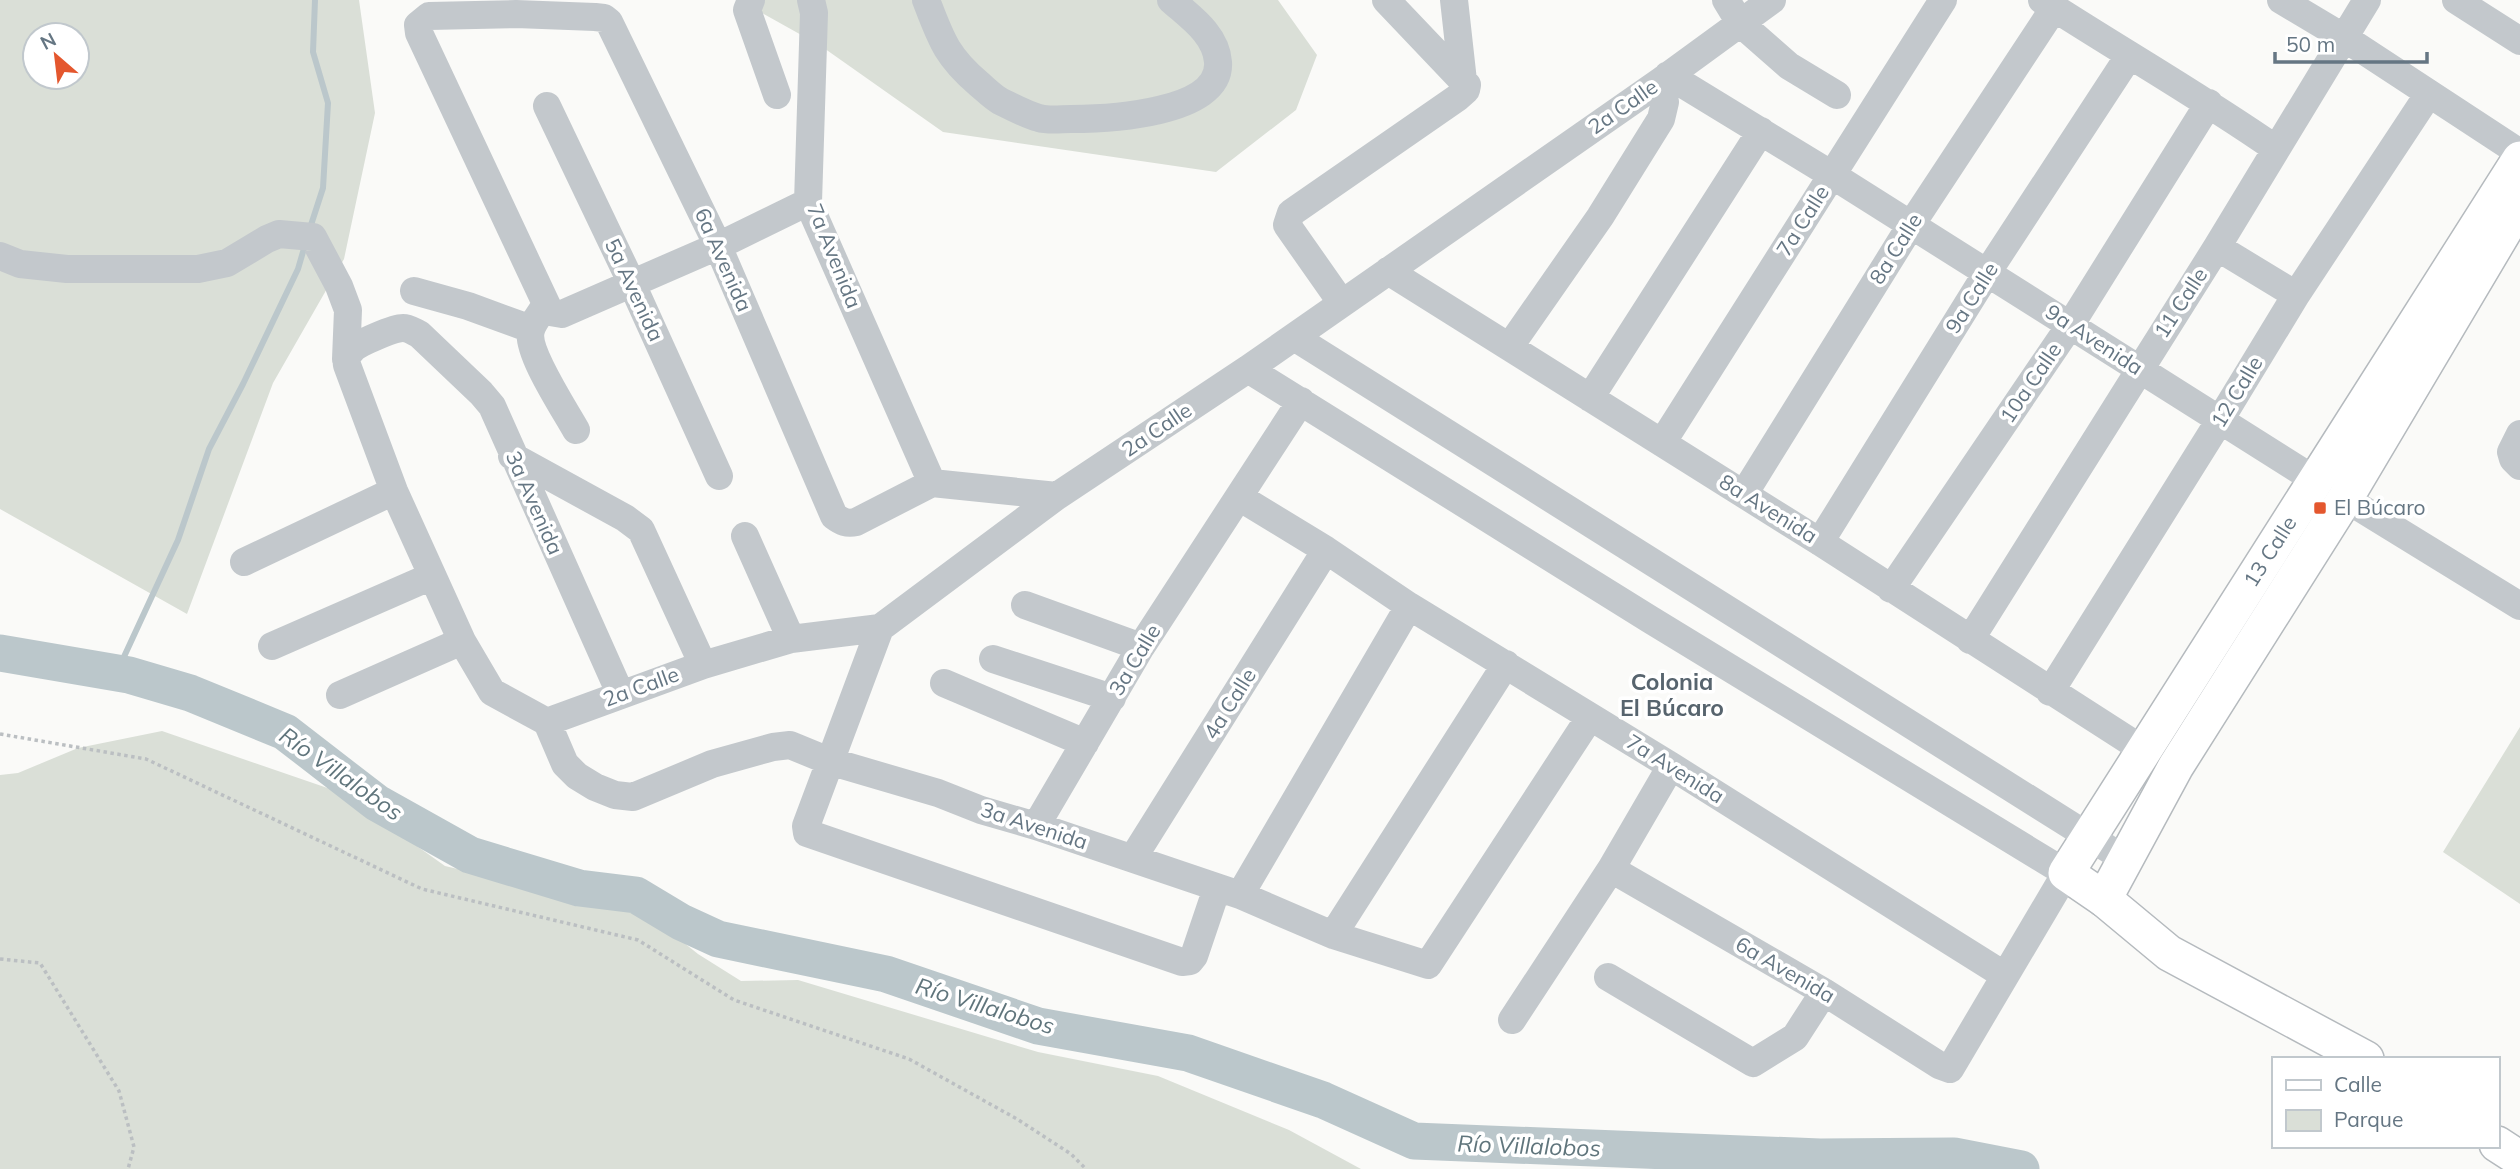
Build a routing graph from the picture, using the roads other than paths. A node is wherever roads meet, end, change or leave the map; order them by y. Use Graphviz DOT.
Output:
graph roads {
  1 [pos="751,0"];
  2 [pos="926,0"];
  3 [pos="1171,0"];
  4 [pos="1386,0"];
  5 [pos="1454,0"];
  6 [pos="1772,0"];
  7 [pos="1943,0"];
  8 [pos="2281,0"];
  9 [pos="2367,0"];
  10 [pos="2456,0"];
  11 [pos="2048,4"];
  12 [pos="813,6"];
  13 [pos="1733,11"];
  14 [pos="2343,37"];
  15 [pos="2520,40"];
  16 [pos="2129,56"];
  17 [pos="1664,78"];
  18 [pos="1464,81"];
  19 [pos="777,95"];
  20 [pos="1837,95"];
  21 [pos="2428,95"];
  22 [pos="2210,103"];
  23 [pos="547,106"];
  24 [pos="1761,131"];
  25 [pos="2276,149"];
  26 [pos="2520,153"];
  27 [pos="2520,159"];
  28 [pos="1832,175"];
  29 [pos="808,202"];
  30 [pos="2520,204"];
  31 [pos="1911,225"];
  32 [pos="719,246"];
  33 [pos="2217,247"];
  34 [pos="0,256"];
  35 [pos="1388,271"];
  36 [pos="1987,273"];
  37 [pos="632,284"];
  38 [pos="414,291"];
  39 [pos="2296,295"];
  40 [pos="1341,302"];
  41 [pos="538,318"];
  42 [pos="2071,324"];
  43 [pos="1294,337"];
  44 [pos="1510,346"];
  45 [pos="346,362"];
  46 [pos="1248,369"];
  47 [pos="2139,369"];
  48 [pos="1590,398"];
  49 [pos="1301,401"];
  50 [pos="2220,420"];
  51 [pos="576,430"];
  52 [pos="1662,443"];
  53 [pos="512,456"];
  54 [pos="719,476"];
  55 [pos="2315,480"];
  56 [pos="932,483"];
  57 [pos="394,491"];
  58 [pos="1744,494"];
  59 [pos="1057,496"];
  60 [pos="1239,497"];
  61 [pos="2346,497"];
  62 [pos="745,536"];
  63 [pos="1820,542"];
  64 [pos="1326,550"];
  65 [pos="244,562"];
  66 [pos="432,576"];
  67 [pos="1891,589"];
  68 [pos="1025,605"];
  69 [pos="1409,606"];
  70 [pos="2520,606"];
  71 [pos="880,628"];
  72 [pos="791,639"];
  73 [pos="462,640"];
  74 [pos="1970,640"];
  75 [pos="272,646"];
  76 [pos="1141,647"];
  77 [pos="993,659"];
  78 [pos="1506,664"];
  79 [pos="703,665"];
  80 [pos="944,683"];
  81 [pos="2050,692"];
  82 [pos="620,693"];
  83 [pos="340,695"];
  84 [pos="1112,698"];
  85 [pos="1590,717"];
  86 [pos="547,722"];
  87 [pos="1085,743"];
  88 [pos="2145,751"];
  89 [pos="829,761"];
  90 [pos="1671,765"];
  91 [pos="1036,826"];
  92 [pos="2089,838"];
  93 [pos="1133,858"];
  94 [pos="2126,860"];
  95 [pos="1611,869"];
  96 [pos="2066,873"];
  97 [pos="1229,892"];
  98 [pos="2104,899"];
  99 [pos="1333,935"];
  100 [pos="2004,975"];
  101 [pos="1608,977"];
  102 [pos="1824,992"];
  103 [pos="1512,1020"];
  104 [pos="2361,1057"];
  105 [pos="2499,1145"];
  106 [pos="2520,1159"];
  1 -- 19 [label="street"];
  2 -- 3 [label="street"];
  4 -- 18 [label="street"];
  5 -- 18 [label="street"];
  6 -- 13 [label="street, 2a Calle"];
  7 -- 28 [label="street, 7a Calle"];
  8 -- 14 [label="street"];
  9 -- 14 [label="street, 11 Calle"];
  10 -- 15 [label="street"];
  11 -- 16 [label="street"];
  11 -- 31 [label="street, 8a Calle"];
  12 -- 29 [label="street, 7a Avenida"];
  13 -- 17 [label="street, 2a Calle"];
  13 -- 20 [label="street"];
  14 -- 21 [label="street"];
  14 -- 25 [label="street, 11 Calle"];
  16 -- 22 [label="street"];
  16 -- 36 [label="street, 9a Calle"];
  17 -- 24 [label="street, 9a Avenida"];
  17 -- 35 [label="street, 2a Calle"];
  17 -- 44 [label="street"];
  18 -- 40 [label="street"];
  21 -- 26 [label="street"];
  21 -- 39 [label="street, 12 Calle"];
  22 -- 25 [label="street"];
  22 -- 42 [label="street, 10a Calle"];
  23 -- 37 [label="street, 5a Avenida"];
  24 -- 28 [label="street, 9a Avenida"];
  24 -- 48 [label="street"];
  25 -- 33 [label="street, 11 Calle"];
  27 -- 55 [label="main road, 13 Calle"];
  28 -- 31 [label="street, 9a Avenida"];
  28 -- 52 [label="street, 7a Calle"];
  29 -- 32 [label="street"];
  29 -- 56 [label="street, 7a Avenida"];
  30 -- 61 [label="main road, 13 Calle"];
  31 -- 36 [label="street, 9a Avenida"];
  31 -- 58 [label="street, 8a Calle"];
  32 -- 37 [label="street"];
  32 -- 41 [label="street, 6a Avenida"];
  32 -- 56 [label="street, 6a Avenida"];
  33 -- 39 [label="street"];
  33 -- 47 [label="street, 11 Calle"];
  34 -- 45 [label="street"];
  35 -- 40 [label="street, 2a Calle"];
  35 -- 44 [label="street, 8a Avenida"];
  36 -- 42 [label="street, 9a Avenida"];
  36 -- 63 [label="street, 9a Calle"];
  37 -- 41 [label="street"];
  37 -- 54 [label="street, 5a Avenida"];
  38 -- 41 [label="street"];
  39 -- 50 [label="street, 12 Calle"];
  40 -- 43 [label="street, 2a Calle"];
  41 -- 51 [label="street"];
  42 -- 47 [label="street, 9a Avenida"];
  42 -- 67 [label="street, 10a Calle"];
  43 -- 46 [label="street, 2a Calle"];
  43 -- 92 [label="street"];
  44 -- 48 [label="street, 8a Avenida"];
  45 -- 53 [label="street, 3a Avenida"];
  45 -- 57 [label="street"];
  46 -- 49 [label="street"];
  46 -- 59 [label="street, 2a Calle"];
  47 -- 50 [label="street, 9a Avenida"];
  47 -- 74 [label="street, 11 Calle"];
  48 -- 52 [label="street, 8a Avenida"];
  49 -- 60 [label="street, 3a Calle"];
  49 -- 96 [label="street"];
  50 -- 55 [label="street, 9a Avenida"];
  50 -- 81 [label="street, 12 Calle"];
  52 -- 58 [label="street, 8a Avenida"];
  53 -- 79 [label="street"];
  53 -- 82 [label="street, 3a Avenida"];
  55 -- 61 [label="street, 9a Avenida"];
  55 -- 88 [label="main road, 13 Calle"];
  56 -- 59 [label="street"];
  57 -- 65 [label="street"];
  57 -- 66 [label="street"];
  58 -- 63 [label="street, 8a Avenida"];
  59 -- 71 [label="street, 2a Calle"];
  60 -- 64 [label="street, 7a Avenida"];
  60 -- 76 [label="street, 3a Calle"];
  61 -- 70 [label="street, 9a Avenida"];
  61 -- 94 [label="main road, 13 Calle"];
  62 -- 72 [label="street"];
  63 -- 67 [label="street, 8a Avenida"];
  64 -- 69 [label="street, 7a Avenida"];
  64 -- 93 [label="street, 4a Calle"];
  66 -- 73 [label="street"];
  66 -- 75 [label="street"];
  67 -- 74 [label="street, 8a Avenida"];
  68 -- 76 [label="street"];
  69 -- 78 [label="street, 7a Avenida"];
  69 -- 97 [label="street"];
  71 -- 72 [label="street, 2a Calle"];
  71 -- 89 [label="street"];
  72 -- 79 [label="street, 2a Calle"];
  73 -- 83 [label="street"];
  73 -- 86 [label="street"];
  74 -- 81 [label="street, 8a Avenida"];
  76 -- 84 [label="street, 3a Calle"];
  77 -- 84 [label="street"];
  78 -- 85 [label="street, 7a Avenida"];
  78 -- 99 [label="street"];
  79 -- 82 [label="street, 2a Calle"];
  80 -- 87 [label="street"];
  81 -- 88 [label="street, 8a Avenida"];
  82 -- 86 [label="street, 2a Calle"];
  84 -- 87 [label="street, 3a Calle"];
  85 -- 90 [label="street, 7a Avenida"];
  85 -- 99 [label="street, 3a Avenida"];
  86 -- 89 [label="street, 3a Avenida"];
  87 -- 91 [label="street, 3a Calle"];
  88 -- 92 [label="main road, 13 Calle"];
  89 -- 91 [label="street, 3a Avenida"];
  89 -- 97 [label="street"];
  90 -- 95 [label="street"];
  90 -- 100 [label="street, 7a Avenida"];
  91 -- 93 [label="street, 3a Avenida"];
  92 -- 94 [label="street"];
  92 -- 96 [label="main road, 13 Calle"];
  93 -- 97 [label="street, 3a Avenida"];
  94 -- 98 [label="main road, 13 Calle"];
  95 -- 102 [label="street, 6a Avenida"];
  95 -- 103 [label="street"];
  96 -- 98 [label="main road"];
  96 -- 100 [label="street"];
  97 -- 99 [label="street, 3a Avenida"];
  98 -- 104 [label="main road"];
  100 -- 102 [label="street, 6a Avenida"];
  101 -- 102 [label="street"];
  105 -- 106 [label="main road"];
}
